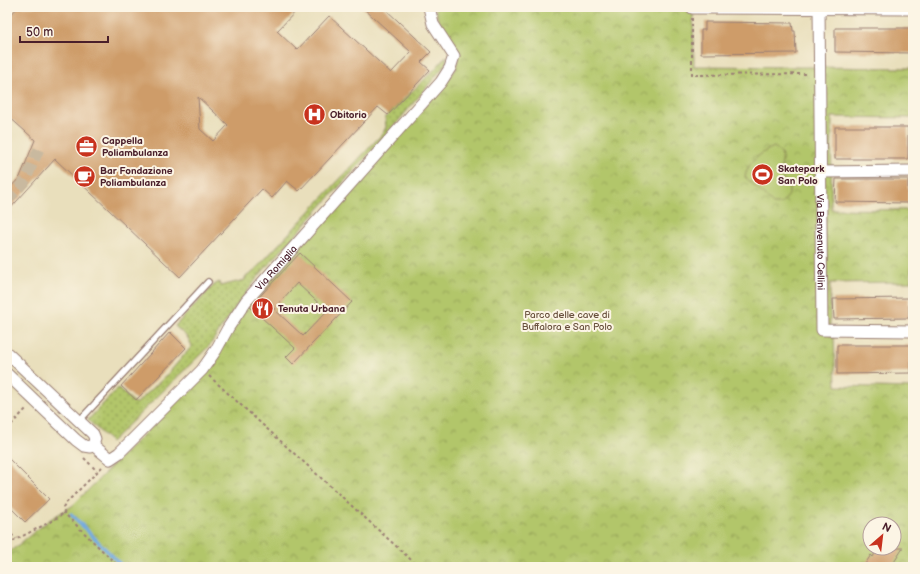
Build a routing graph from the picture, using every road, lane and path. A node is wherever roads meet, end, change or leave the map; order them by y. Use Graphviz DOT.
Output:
graph roads {
  1 [pos="429,7"];
  2 [pos="692,8"];
  3 [pos="819,8"];
  4 [pos="913,9"];
  5 [pos="913,26"];
  6 [pos="820,74"];
  7 [pos="913,87"];
  8 [pos="913,171"];
  9 [pos="820,172"];
  10 [pos="912,235"];
  11 [pos="208,282"];
  12 [pos="912,331"];
  13 [pos="7,353"];
  14 [pos="202,370"];
  15 [pos="7,374"];
  16 [pos="30,405"];
  17 [pos="42,406"];
  18 [pos="79,421"];
  19 [pos="7,429"];
  20 [pos="93,444"];
  21 [pos="110,459"];
  22 [pos="64,513"];
  23 [pos="7,530"];
  24 [pos="16,539"];
  25 [pos="7,544"];
  26 [pos="119,567"];
  27 [pos="419,567"];
  1 -- 14 [label="street, Via Romiglia"];
  2 -- 3 [label="street"];
  2 -- 6 [label="path"];
  3 -- 4 [label="street"];
  3 -- 6 [label="street, Via Benvenuto Cellini"];
  5 -- 7 [label="path"];
  6 -- 9 [label="street, Via Benvenuto Cellini"];
  7 -- 8 [label="path"];
  8 -- 9 [label="street"];
  8 -- 10 [label="path"];
  9 -- 12 [label="street, Via Benvenuto Cellini"];
  10 -- 12 [label="path"];
  11 -- 18 [label="lane"];
  13 -- 18 [label="street"];
  14 -- 21 [label="street, Via Romiglia"];
  14 -- 27 [label="path"];
  15 -- 17 [label="street"];
  16 -- 19 [label="path"];
  17 -- 18 [label="street"];
  17 -- 20 [label="street"];
  18 -- 20 [label="street"];
  20 -- 21 [label="street"];
  21 -- 22 [label="path"];
  22 -- 24 [label="path"];
  22 -- 26 [label="path"];
  23 -- 24 [label="path"];
  24 -- 25 [label="path"];
}
